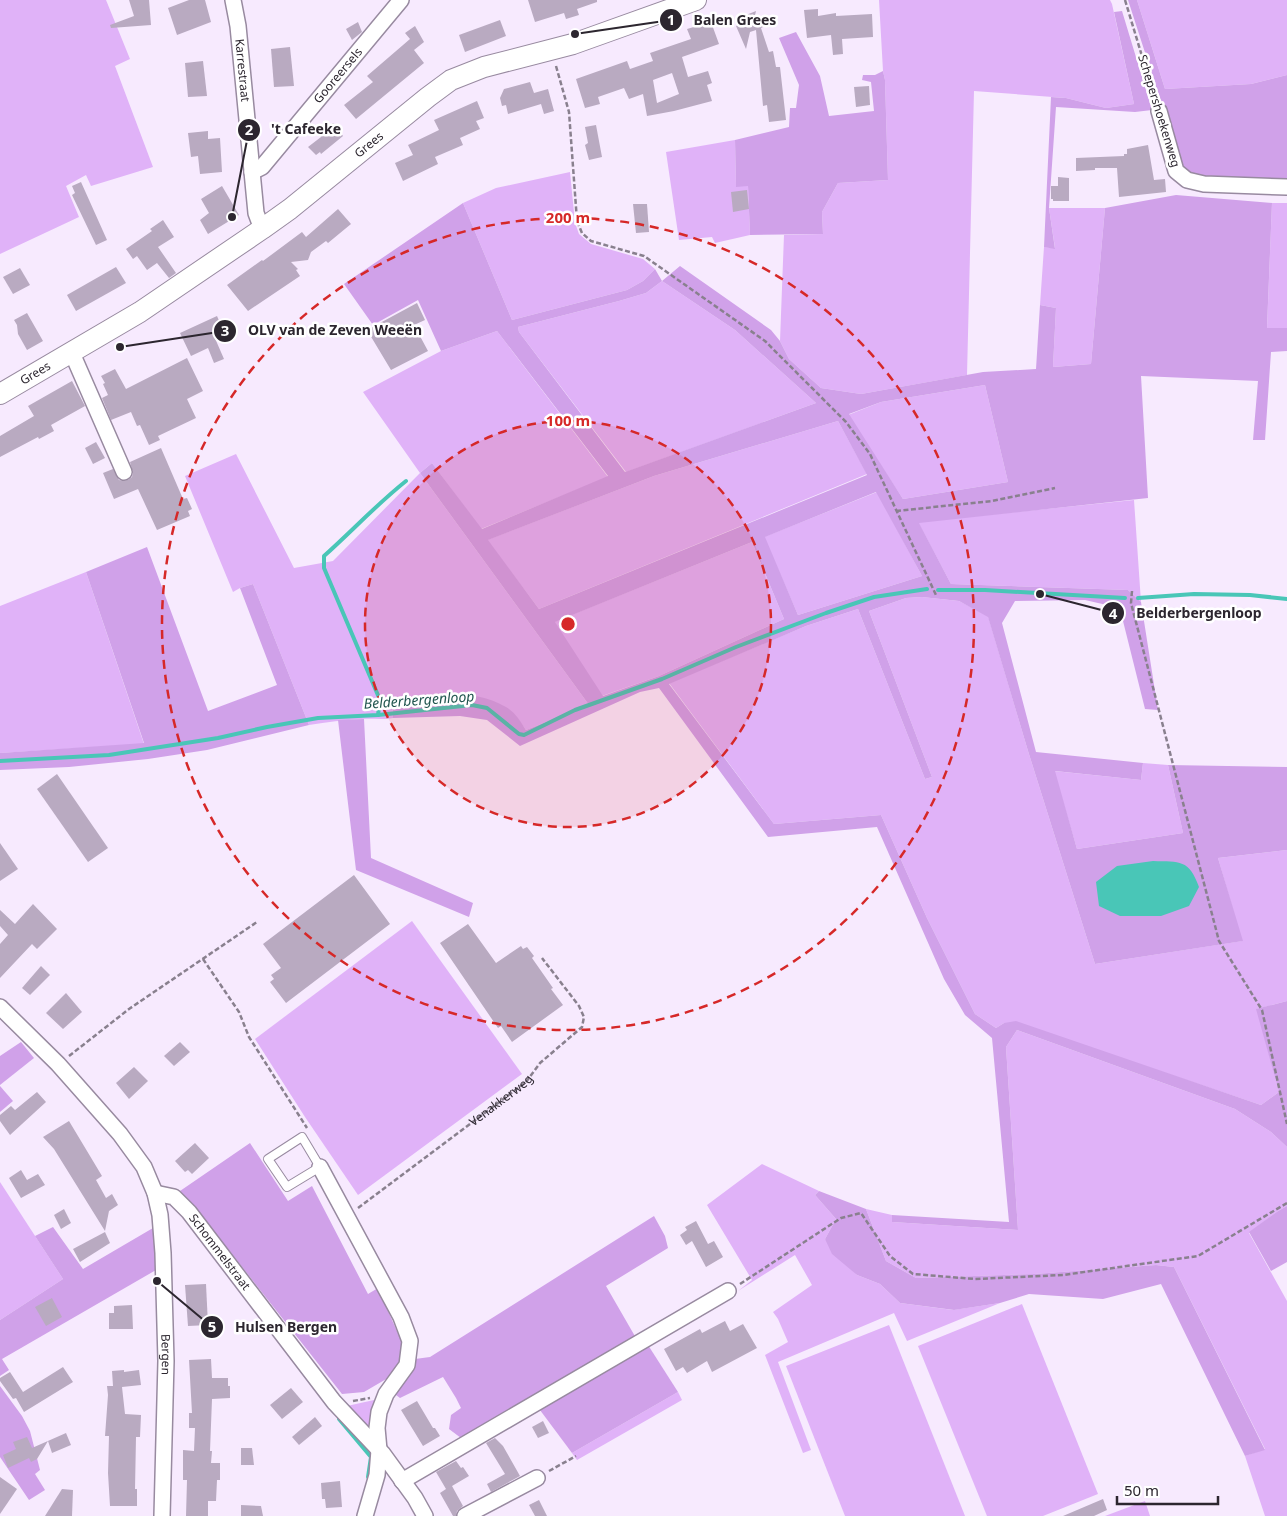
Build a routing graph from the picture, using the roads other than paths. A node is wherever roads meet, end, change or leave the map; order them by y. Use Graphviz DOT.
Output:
graph roads {
  1 [pos="233,0"];
  2 [pos="401,0"];
  3 [pos="696,0"];
  4 [pos="1159,111"];
  5 [pos="252,172"];
  6 [pos="1287,187"];
  7 [pos="262,229"];
  8 [pos="72,352"];
  9 [pos="0,394"];
  10 [pos="124,472"];
  11 [pos="0,1007"];
  12 [pos="320,1167"];
  13 [pos="156,1193"];
  14 [pos="728,1291"];
  15 [pos="379,1450"];
  16 [pos="536,1478"];
  17 [pos="402,1481"];
  18 [pos="162,1516"];
  19 [pos="365,1516"];
  20 [pos="425,1516"];
  21 [pos="465,1516"];
  1 -- 5 [label="street, Karrestraat"];
  2 -- 5 [label="street, Gooreersels"];
  3 -- 7 [label="street, Grees"];
  4 -- 6 [label="street, Schepershoekenweg"];
  5 -- 7 [label="street, Karrestraat"];
  7 -- 8 [label="street, Grees"];
  8 -- 9 [label="street, Grees"];
  8 -- 10 [label="street"];
  11 -- 13 [label="street"];
  12 -- 12 [label="lane"];
  12 -- 15 [label="street"];
  13 -- 15 [label="street, Schommelstraat"];
  13 -- 18 [label="street, Bergen"];
  14 -- 17 [label="street"];
  15 -- 17 [label="street, Schommelstraat"];
  15 -- 19 [label="street"];
  16 -- 21 [label="street"];
  17 -- 20 [label="street, Schommelstraat"];
}
